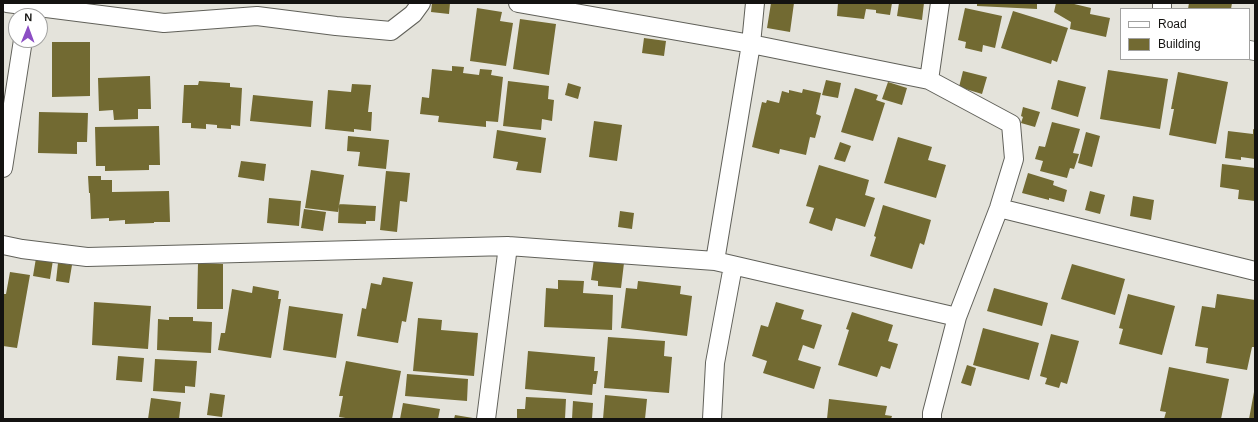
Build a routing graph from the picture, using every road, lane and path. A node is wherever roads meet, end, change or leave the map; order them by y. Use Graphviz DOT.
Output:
graph roads {
  1 [pos="7,3"];
  2 [pos="421,3"];
  3 [pos="518,3"];
  4 [pos="755,3"];
  5 [pos="940,3"];
  6 [pos="20,8"];
  7 [pos="48,13"];
  8 [pos="751,44"];
  9 [pos="22,48"];
  10 [pos="929,80"];
  11 [pos="3,168"];
  12 [pos="999,208"];
  13 [pos="3,245"];
  14 [pos="508,246"];
  15 [pos="715,261"];
  16 [pos="733,266"];
  17 [pos="1255,270"];
  18 [pos="957,318"];
  19 [pos="486,419"];
  20 [pos="712,419"];
  21 [pos="932,419"];
  1 -- 6 [label="street"];
  2 -- 7 [label="street"];
  3 -- 8 [label="street"];
  4 -- 8 [label="street"];
  5 -- 10 [label="street"];
  8 -- 10 [label="street"];
  8 -- 15 [label="street"];
  9 -- 11 [label="street"];
  10 -- 12 [label="street"];
  12 -- 17 [label="street"];
  12 -- 18 [label="street"];
  13 -- 14 [label="street"];
  14 -- 15 [label="street"];
  14 -- 19 [label="street"];
  15 -- 16 [label="street"];
  16 -- 18 [label="street"];
  16 -- 20 [label="street"];
  18 -- 21 [label="street"];
}
